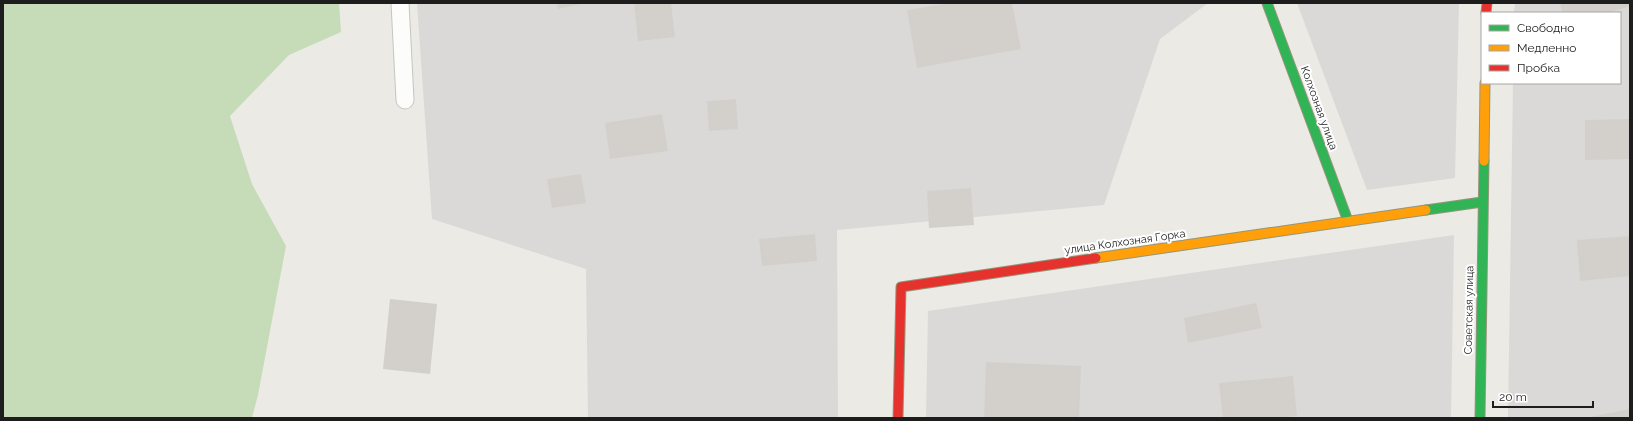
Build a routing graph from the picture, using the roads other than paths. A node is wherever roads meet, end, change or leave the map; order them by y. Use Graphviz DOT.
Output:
graph roads {
  1 [pos="400,3"];
  2 [pos="1267,3"];
  3 [pos="1485,84"];
  4 [pos="405,100"];
  5 [pos="1482,202"];
  6 [pos="1348,221"];
  7 [pos="898,418"];
  8 [pos="1480,418"];
  1 -- 4 [label="lane"];
  2 -- 6 [label="street, Колхозная улица"];
  3 -- 5 [label="street, Советская улица"];
  5 -- 6 [label="street, улица Колхозная Горка"];
  5 -- 8 [label="street, Советская улица"];
  6 -- 7 [label="street, улица Колхозная Горка"];
}
